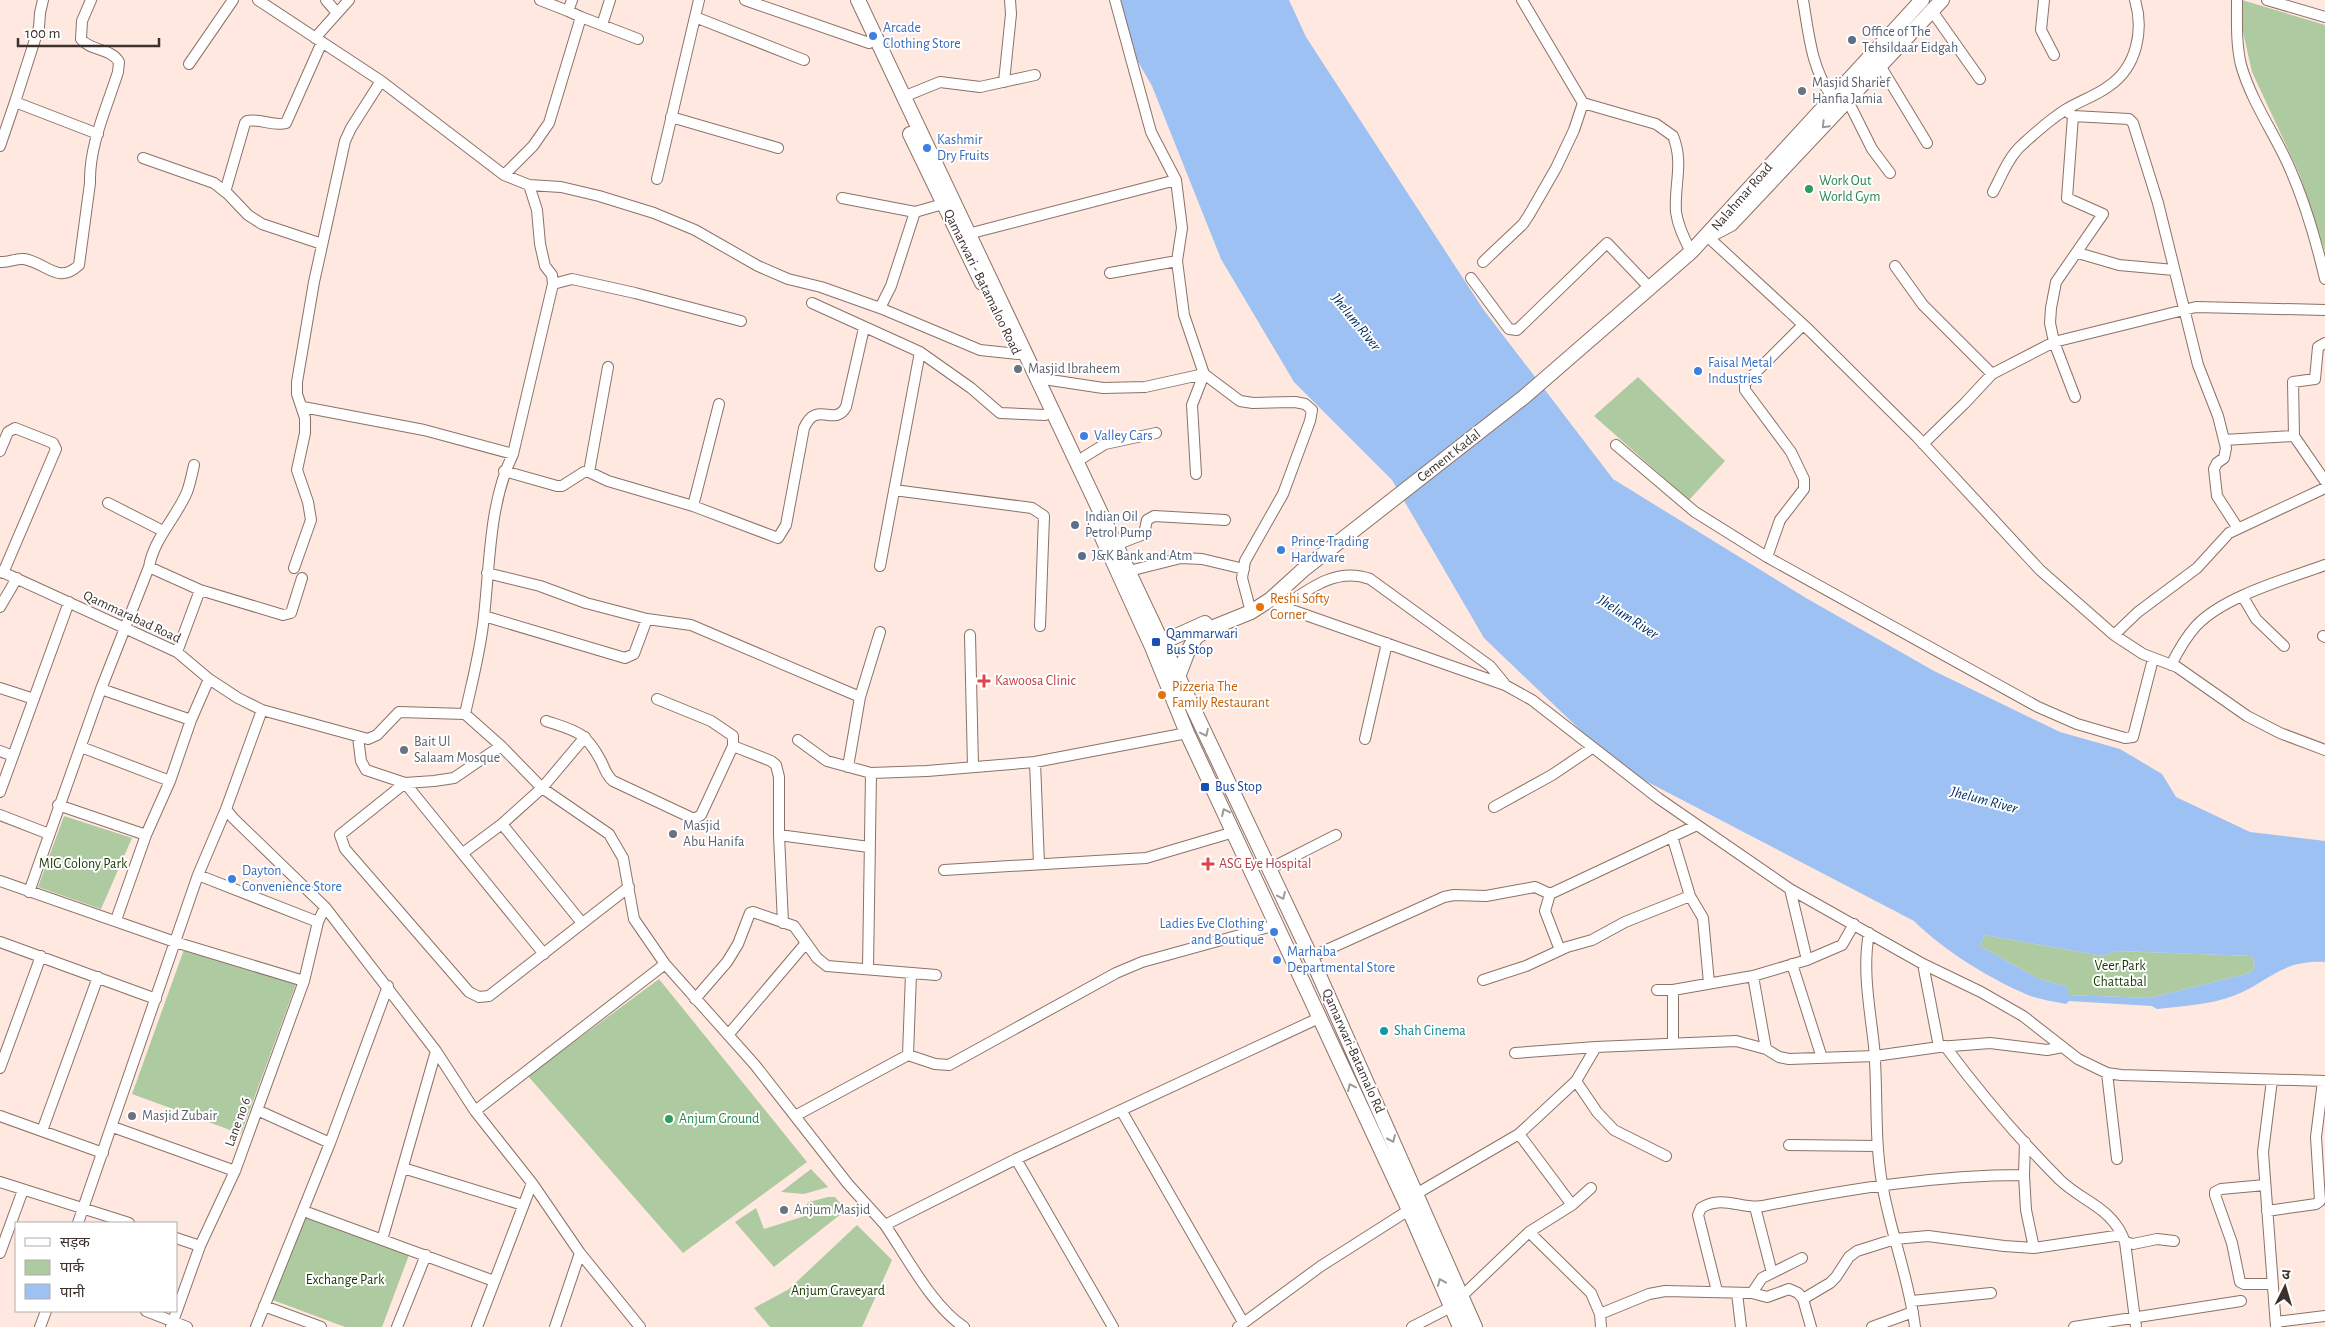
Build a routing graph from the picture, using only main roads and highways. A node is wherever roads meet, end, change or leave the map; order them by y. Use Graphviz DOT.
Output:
graph roads {
  1 [pos="850,0"];
  2 [pos="858,0"];
  3 [pos="1922,0"];
  4 [pos="1942,0"];
  5 [pos="1707,236"];
  6 [pos="1252,608"];
  7 [pos="1157,644"];
  8 [pos="1178,677"];
  9 [pos="1456,1302"];
  10 [pos="1460,1327"];
  11 [pos="1474,1327"];
  1 -- 7 [label="main road, Qamarwari - Batamaloo Road"];
  2 -- 7 [label="main road, Qamarwari - Batamaloo Road"];
  3 -- 5 [label="main road, Nalahmar Road"];
  4 -- 5 [label="main road, Nalahmar Road, one-way"];
  5 -- 6 [label="main road, Cement Kadal"];
  6 -- 7 [label="main road"];
  6 -- 8 [label="main road"];
  7 -- 8 [label="main road, Qamarwari-Batamalo Rd"];
  9 -- 7 [label="main road, Qamarwari-Batamalo Rd, one-way"];
  8 -- 9 [label="main road, Qamarwari-Batamalo Rd, one-way"];
  9 -- 10 [label="main road, Qamarwari-Batamalo Rd"];
  9 -- 11 [label="main road, Qamarwari-Batamalo Rd"];
}
